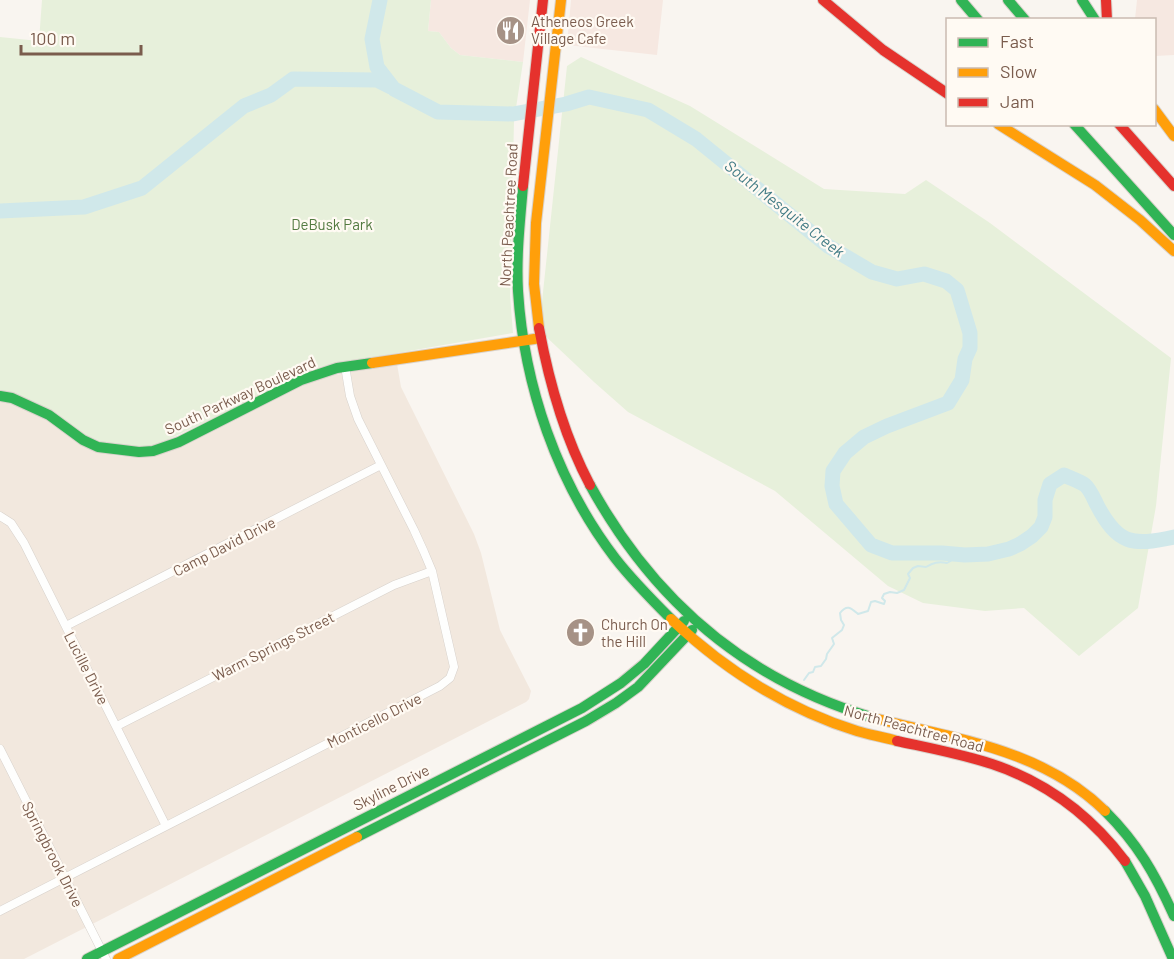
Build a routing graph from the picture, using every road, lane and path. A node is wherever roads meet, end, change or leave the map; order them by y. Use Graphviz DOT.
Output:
graph roads {
  1 [pos="543,0"];
  2 [pos="561,0"];
  3 [pos="824,0"];
  4 [pos="961,0"];
  5 [pos="1008,0"];
  6 [pos="1083,0"];
  7 [pos="1107,1"];
  8 [pos="976,18"];
  9 [pos="1023,18"];
  10 [pos="1094,18"];
  11 [pos="1107,18"];
  12 [pos="538,39"];
  13 [pos="555,42"];
  14 [pos="946,93"];
  15 [pos="1156,110"];
  16 [pos="1001,126"];
  17 [pos="1076,126"];
  18 [pos="1121,126"];
  19 [pos="1174,136"];
  20 [pos="1174,186"];
  21 [pos="1174,235"];
  22 [pos="1174,251"];
  23 [pos="541,338"];
  24 [pos="523,340"];
  25 [pos="345,366"];
  26 [pos="0,396"];
  27 [pos="381,465"];
  28 [pos="0,516"];
  29 [pos="432,571"];
  30 [pos="689,615"];
  31 [pos="699,624"];
  32 [pos="66,626"];
  33 [pos="679,626"];
  34 [pos="688,635"];
  35 [pos="858,713"];
  36 [pos="117,726"];
  37 [pos="853,730"];
  38 [pos="0,749"];
  39 [pos="360,820"];
  40 [pos="166,826"];
  41 [pos="367,832"];
  42 [pos="65,877"];
  43 [pos="0,911"];
  44 [pos="1174,916"];
  45 [pos="104,955"];
  46 [pos="87,959"];
  47 [pos="118,959"];
  48 [pos="1173,959"];
  1 -- 12 [label="main road, North Peachtree Road"];
  2 -- 13 [label="main road, North Peachtree Road"];
  3 -- 14 [label="main road"];
  4 -- 8 [label="main road"];
  5 -- 9 [label="main road"];
  6 -- 10 [label="main road"];
  7 -- 11 [label="main road"];
  12 -- 13 [label="main road"];
  12 -- 24 [label="main road, North Peachtree Road"];
  13 -- 23 [label="main road, North Peachtree Road"];
  15 -- 19 [label="main road"];
  16 -- 22 [label="main road"];
  17 -- 21 [label="main road"];
  18 -- 20 [label="main road"];
  23 -- 24 [label="main road, South Parkway Boulevard"];
  23 -- 30 [label="main road, North Peachtree Road"];
  24 -- 25 [label="main road, South Parkway Boulevard"];
  24 -- 33 [label="main road, North Peachtree Road"];
  25 -- 26 [label="main road, South Parkway Boulevard"];
  25 -- 27 [label="street, Monticello Drive"];
  27 -- 29 [label="street, Monticello Drive"];
  27 -- 32 [label="street, Camp David Drive"];
  28 -- 32 [label="street, Lucille Drive"];
  29 -- 36 [label="street, Warm Springs Street"];
  29 -- 40 [label="street, Monticello Drive"];
  30 -- 31 [label="main road, North Peachtree Road"];
  30 -- 33 [label="main road, Skyline Drive"];
  31 -- 34 [label="main road, Skyline Drive"];
  31 -- 35 [label="main road, North Peachtree Road"];
  32 -- 36 [label="street, Lucille Drive"];
  33 -- 34 [label="main road, North Peachtree Road"];
  33 -- 39 [label="main road, Skyline Drive"];
  34 -- 37 [label="main road, North Peachtree Road"];
  34 -- 41 [label="main road, Skyline Drive"];
  35 -- 37 [label="main road"];
  35 -- 44 [label="main road, North Peachtree Road"];
  36 -- 40 [label="street, Lucille Drive"];
  37 -- 48 [label="main road, North Peachtree Road"];
  38 -- 42 [label="street, Springbrook Drive"];
  39 -- 41 [label="main road"];
  39 -- 45 [label="main road, Skyline Drive"];
  40 -- 42 [label="street, Monticello Drive"];
  41 -- 47 [label="main road, Skyline Drive"];
  42 -- 43 [label="street, Monticello Drive"];
  42 -- 45 [label="street, Springbrook Drive"];
  45 -- 46 [label="main road, Skyline Drive"];
}
